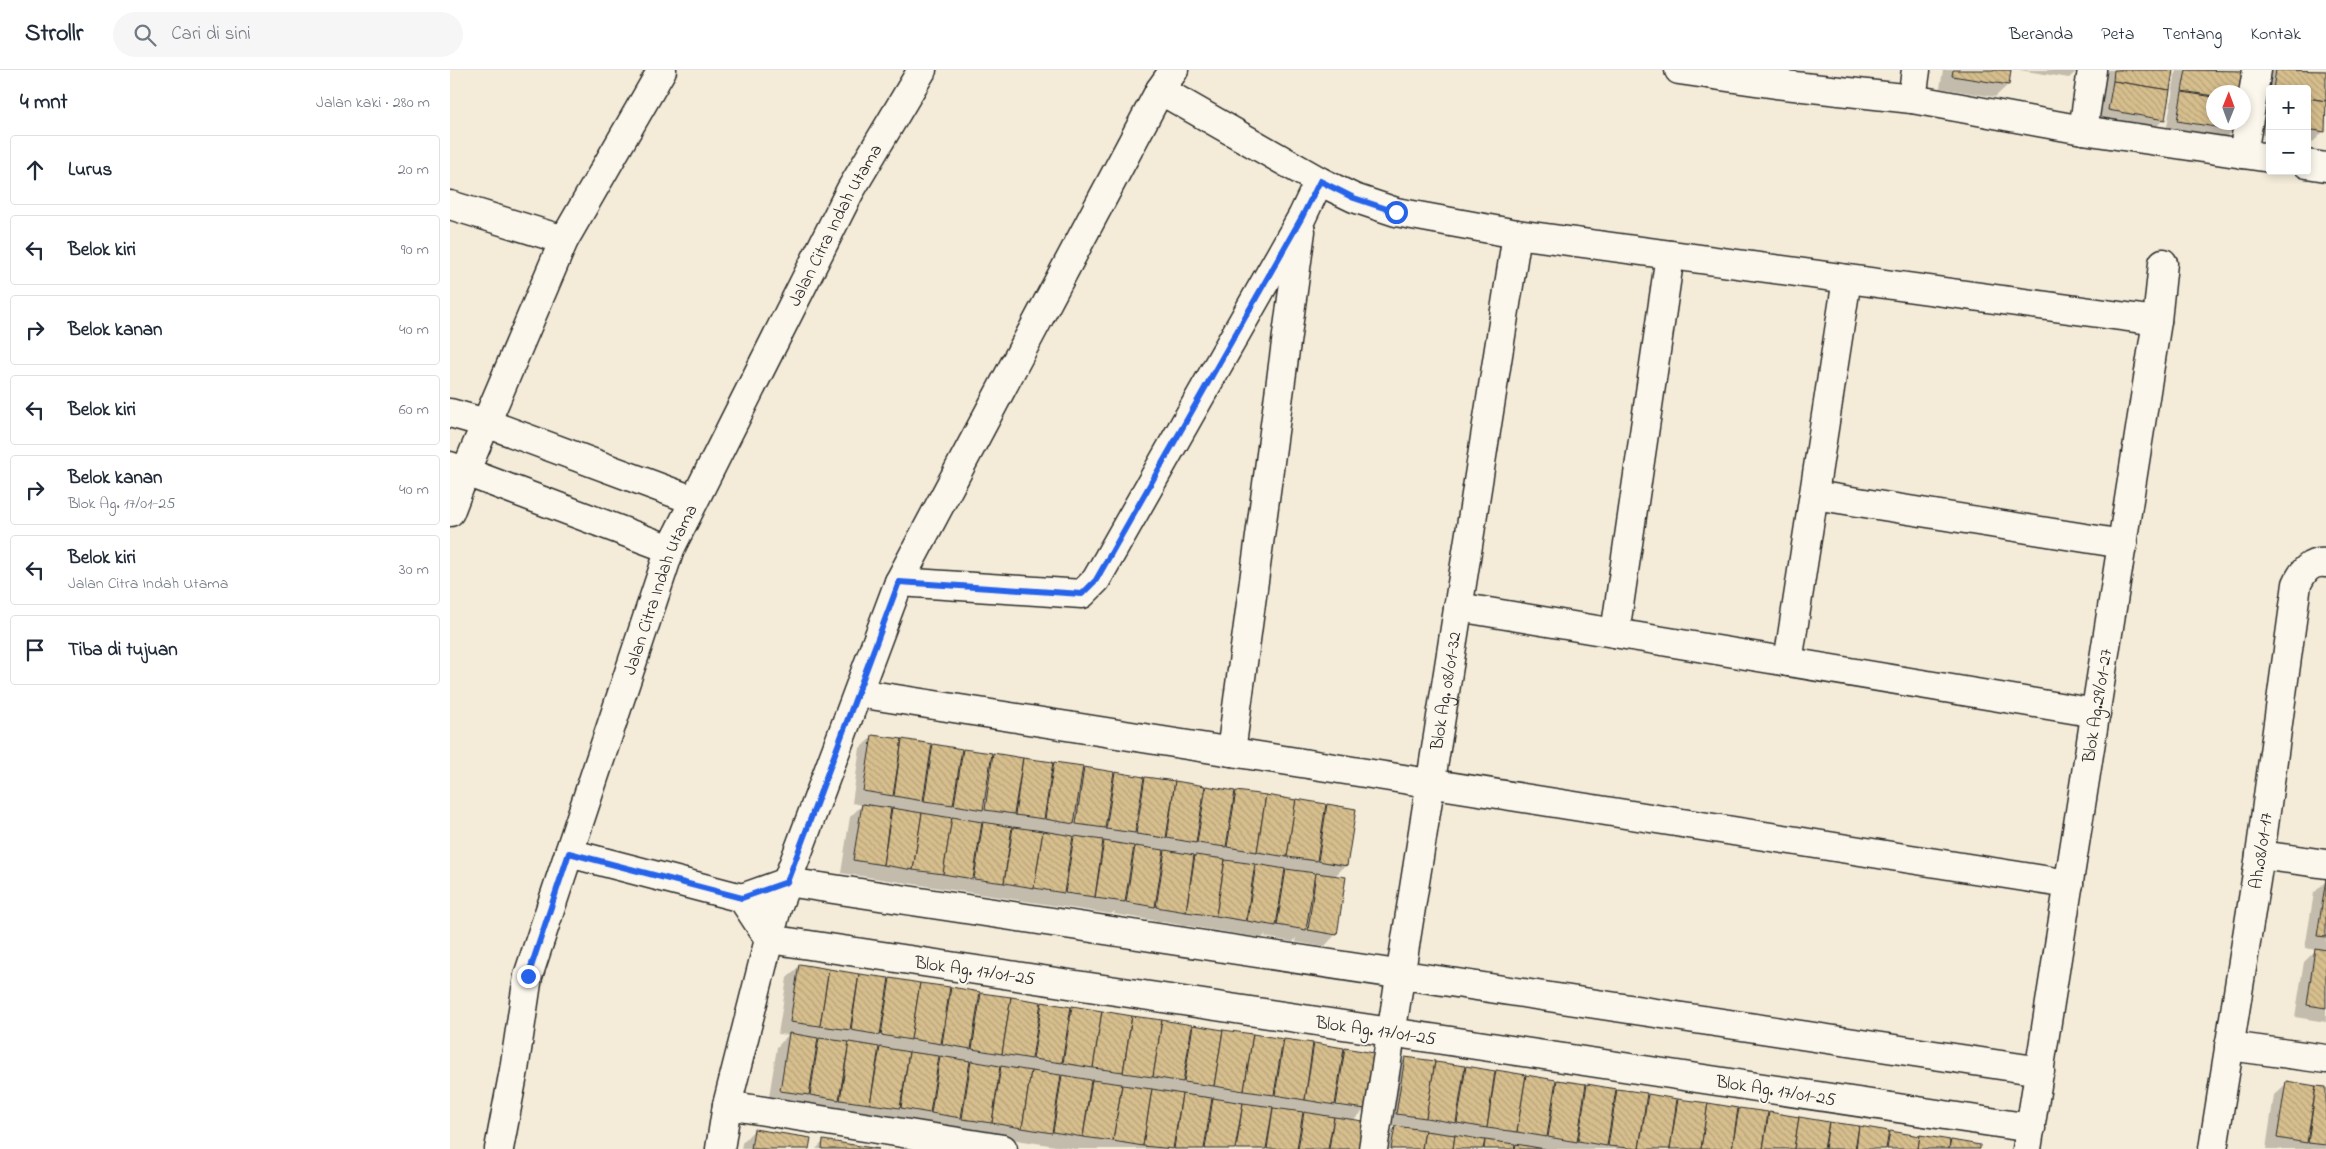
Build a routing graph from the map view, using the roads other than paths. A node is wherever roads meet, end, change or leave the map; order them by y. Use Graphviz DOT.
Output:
graph roads {
  1 [pos="662,70"];
  2 [pos="922,70"];
  3 [pos="1679,70"];
  4 [pos="1916,70"];
  5 [pos="2092,70"];
  6 [pos="2257,70"];
  7 [pos="1777,77"];
  8 [pos="1167,80"];
  9 [pos="1912,99"];
  10 [pos="2083,130"];
  11 [pos="2243,154"];
  12 [pos="2266,157"];
  13 [pos="2311,164"];
  14 [pos="2326,166"];
  15 [pos="1320,181"];
  16 [pos="450,206"];
  17 [pos="1302,217"];
  18 [pos="1517,234"];
  19 [pos="564,240"];
  20 [pos="1670,255"];
  21 [pos="2163,263"];
  22 [pos="1847,279"];
  23 [pos="2158,321"];
  24 [pos="450,413"];
  25 [pos="486,423"];
  26 [pos="458,468"];
  27 [pos="1814,495"];
  28 [pos="693,500"];
  29 [pos="450,512"];
  30 [pos="2123,544"];
  31 [pos="670,549"];
  32 [pos="2323,563"];
  33 [pos="899,582"];
  34 [pos="1458,608"];
  35 [pos="1615,633"];
  36 [pos="1788,662"];
  37 [pos="858,693"];
  38 [pos="2096,713"];
  39 [pos="1231,752"];
  40 [pos="1431,783"];
  41 [pos="569,853"];
  42 [pos="2260,855"];
  43 [pos="2326,864"];
  44 [pos="787,882"];
  45 [pos="2069,884"];
  46 [pos="742,898"];
  47 [pos="769,940"];
  48 [pos="1400,974"];
  49 [pos="1391,1032"];
  50 [pos="2229,1046"];
  51 [pos="2326,1059"];
  52 [pos="2040,1071"];
  53 [pos="726,1105"];
  54 [pos="2029,1138"];
  55 [pos="891,1140"];
  56 [pos="499,1149"];
  57 [pos="720,1149"];
  58 [pos="1003,1149"];
  59 [pos="1373,1149"];
  60 [pos="2213,1149"];
  1 -- 19 [label="street"];
  2 -- 28 [label="street, Jalan Citra Indah Utama"];
  3 -- 7 [label="street"];
  4 -- 9 [label="street"];
  5 -- 10 [label="street"];
  6 -- 11 [label="street"];
  7 -- 9 [label="street"];
  8 -- 15 [label="street"];
  8 -- 33 [label="street"];
  9 -- 10 [label="street"];
  10 -- 11 [label="street"];
  11 -- 12 [label="street"];
  13 -- 14 [label="street"];
  15 -- 17 [label="street"];
  15 -- 18 [label="street"];
  16 -- 19 [label="street"];
  17 -- 33 [label="street"];
  17 -- 39 [label="street"];
  18 -- 20 [label="street"];
  18 -- 34 [label="street, Blok Ag. 08/01-32"];
  19 -- 25 [label="street"];
  20 -- 22 [label="street"];
  20 -- 35 [label="street"];
  21 -- 23 [label="street, Blok Ag.29/01-27"];
  22 -- 23 [label="street"];
  22 -- 27 [label="street"];
  23 -- 30 [label="street, Blok Ag.29/01-27"];
  24 -- 25 [label="street"];
  25 -- 26 [label="street"];
  25 -- 28 [label="street"];
  26 -- 29 [label="street"];
  26 -- 31 [label="street"];
  27 -- 30 [label="street"];
  27 -- 36 [label="street"];
  28 -- 31 [label="street, Jalan Citra Indah Utama"];
  30 -- 38 [label="street, Blok Ag.29/01-27"];
  31 -- 41 [label="street, Jalan Citra Indah Utama"];
  32 -- 42 [label="street, Ah.08/01-17"];
  33 -- 37 [label="street"];
  34 -- 35 [label="street"];
  34 -- 40 [label="street, Blok Ag. 08/01-32"];
  35 -- 36 [label="street"];
  36 -- 38 [label="street"];
  37 -- 39 [label="street"];
  37 -- 44 [label="street"];
  38 -- 45 [label="street, Blok Ag.29/01-27"];
  39 -- 40 [label="street"];
  40 -- 45 [label="street"];
  40 -- 48 [label="street, Blok Ag. 08/01-32"];
  41 -- 46 [label="street"];
  41 -- 56 [label="street, Jalan Citra Indah Utama"];
  42 -- 43 [label="street"];
  42 -- 50 [label="street, Ah.08/01-17"];
  44 -- 46 [label="street"];
  44 -- 47 [label="street"];
  44 -- 48 [label="street"];
  45 -- 52 [label="street, Blok Ag.29/01-27"];
  46 -- 47 [label="street"];
  47 -- 49 [label="street, Blok Ag. 17/01-25"];
  47 -- 53 [label="street"];
  48 -- 49 [label="street, Blok Ag. 08/01-32"];
  48 -- 52 [label="street"];
  49 -- 54 [label="street, Blok Ag. 17/01-25"];
  49 -- 59 [label="street, Blok Ag. 08/01-32"];
  50 -- 51 [label="street"];
  50 -- 60 [label="street, Ah.08/01-17"];
  52 -- 54 [label="street, Blok Ag.29/01-27"];
  53 -- 55 [label="street"];
  53 -- 57 [label="street"];
  55 -- 58 [label="street"];
}
